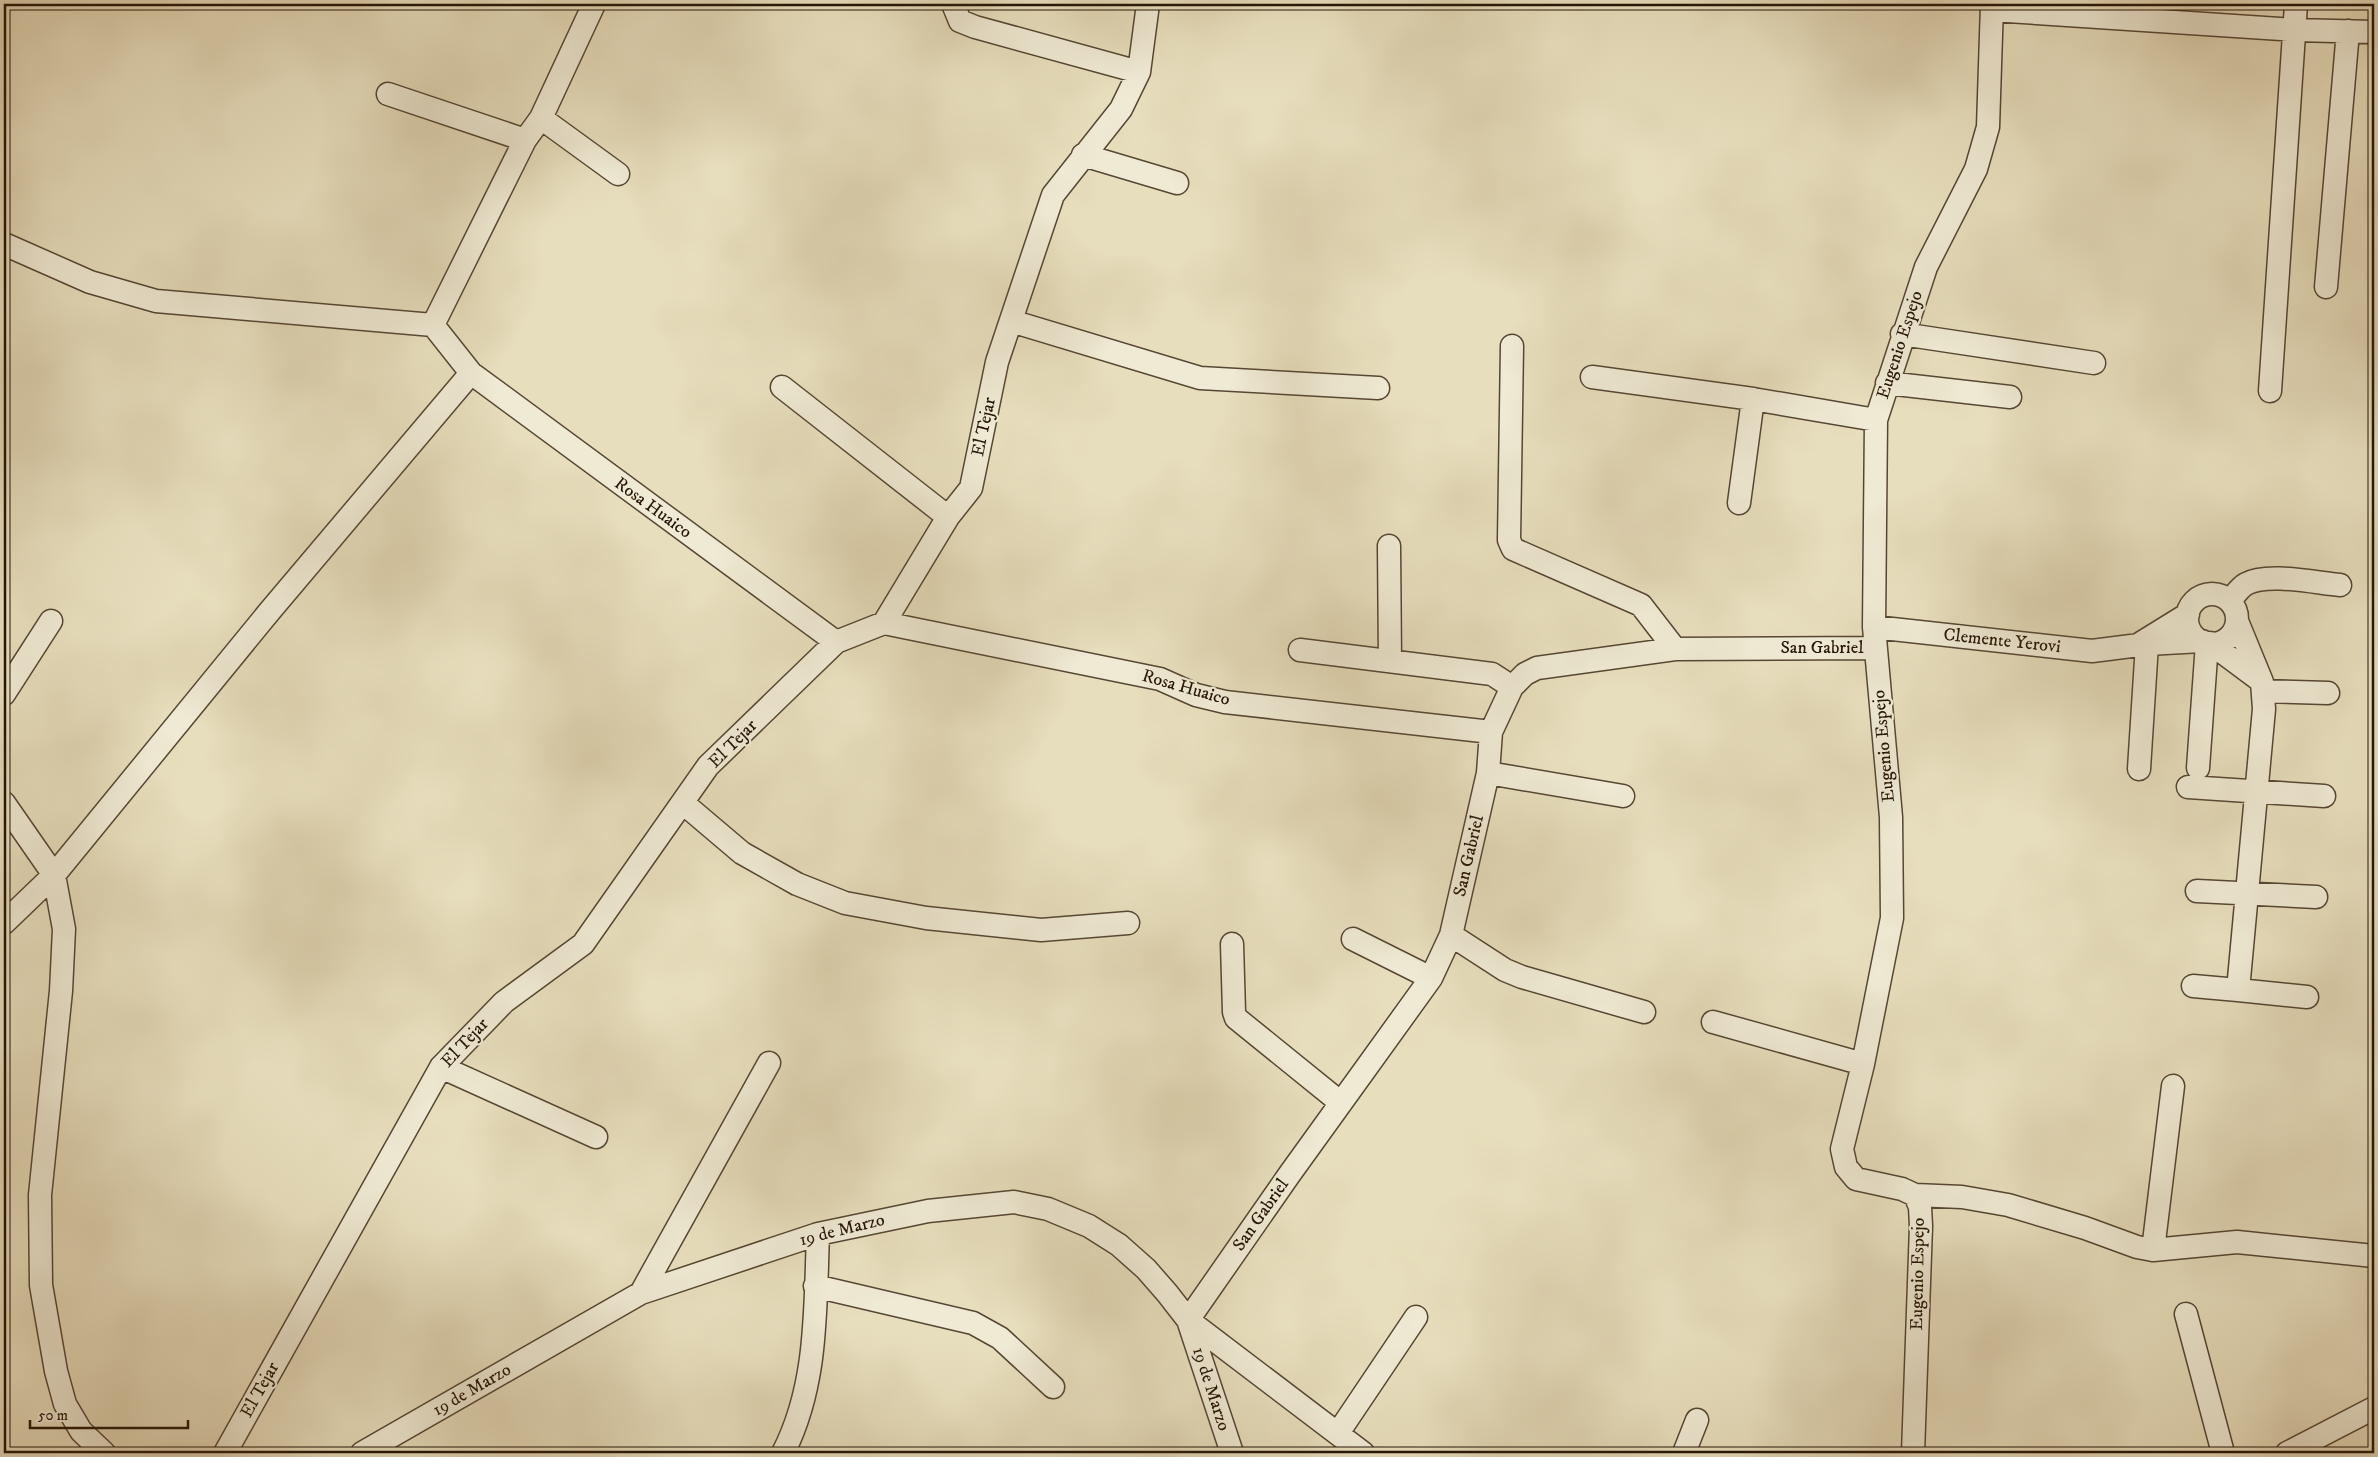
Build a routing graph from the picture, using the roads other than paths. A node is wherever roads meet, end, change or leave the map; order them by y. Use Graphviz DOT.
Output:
graph roads {
  1 [pos="594,4"];
  2 [pos="953,4"];
  3 [pos="1148,4"];
  4 [pos="2296,4"];
  5 [pos="1992,7"];
  6 [pos="2295,30"];
  7 [pos="2348,31"];
  8 [pos="2374,32"];
  9 [pos="1139,72"];
  10 [pos="388,94"];
  11 [pos="541,118"];
  12 [pos="525,140"];
  13 [pos="1083,155"];
  14 [pos="618,174"];
  15 [pos="1177,183"];
  16 [pos="4,244"];
  17 [pos="2326,287"];
  18 [pos="1011,321"];
  19 [pos="433,324"];
  20 [pos="1902,334"];
  21 [pos="1512,346"];
  22 [pos="2094,363"];
  23 [pos="470,373"];
  24 [pos="1592,377"];
  25 [pos="1887,383"];
  26 [pos="782,387"];
  27 [pos="1378,388"];
  28 [pos="2270,390"];
  29 [pos="2010,397"];
  30 [pos="1753,399"];
  31 [pos="1876,420"];
  32 [pos="1739,503"];
  33 [pos="948,517"];
  34 [pos="1389,546"];
  35 [pos="2340,585"];
  36 [pos="2233,611"];
  37 [pos="2188,614"];
  38 [pos="51,621"];
  39 [pos="884,623"];
  40 [pos="1874,637"];
  41 [pos="836,642"];
  42 [pos="2206,642"];
  43 [pos="2137,645"];
  44 [pos="1675,649"];
  45 [pos="1300,650"];
  46 [pos="1390,661"];
  47 [pos="2263,686"];
  48 [pos="1512,687"];
  49 [pos="2328,693"];
  50 [pos="4,694"];
  51 [pos="1491,732"];
  52 [pos="2139,769"];
  53 [pos="1488,773"];
  54 [pos="2256,791"];
  55 [pos="1623,796"];
  56 [pos="2324,796"];
  57 [pos="4,803"];
  58 [pos="683,804"];
  59 [pos="50,878"];
  60 [pos="2197,891"];
  61 [pos="2247,892"];
  62 [pos="2316,897"];
  63 [pos="4,923"];
  64 [pos="1128,923"];
  65 [pos="1451,935"];
  66 [pos="1353,940"];
  67 [pos="1232,944"];
  68 [pos="1431,978"];
  69 [pos="2193,986"];
  70 [pos="2238,990"];
  71 [pos="2307,997"];
  72 [pos="1644,1012"];
  73 [pos="1713,1022"];
  74 [pos="769,1063"];
  75 [pos="1864,1064"];
  76 [pos="441,1067"];
  77 [pos="2173,1086"];
  78 [pos="1341,1103"];
  79 [pos="596,1137"];
  80 [pos="1915,1196"];
  81 [pos="818,1247"];
  82 [pos="2153,1250"];
  83 [pos="2374,1256"];
  84 [pos="815,1286"];
  85 [pos="641,1293"];
  86 [pos="2186,1314"];
  87 [pos="1416,1318"];
  88 [pos="1188,1320"];
  89 [pos="1053,1387"];
  90 [pos="2374,1408"];
  91 [pos="1697,1420"];
  92 [pos="1338,1433"];
  93 [pos="104,1453"];
  94 [pos="225,1453"];
  95 [pos="362,1453"];
  96 [pos="783,1453"];
  97 [pos="1232,1453"];
  98 [pos="1363,1453"];
  99 [pos="1684,1453"];
  100 [pos="1913,1453"];
  101 [pos="2223,1453"];
  102 [pos="2287,1453"];
  1 -- 11 [label="street"];
  2 -- 9 [label="street"];
  3 -- 9 [label="street, El Tejar"];
  4 -- 6 [label="street"];
  5 -- 6 [label="street"];
  5 -- 20 [label="street, Eugenio Espejo"];
  6 -- 7 [label="street"];
  6 -- 28 [label="street"];
  7 -- 8 [label="street"];
  7 -- 17 [label="street"];
  9 -- 13 [label="street, El Tejar"];
  10 -- 12 [label="street"];
  11 -- 12 [label="street"];
  11 -- 14 [label="street"];
  12 -- 19 [label="street"];
  13 -- 15 [label="street"];
  13 -- 18 [label="street, El Tejar"];
  16 -- 19 [label="street"];
  18 -- 27 [label="street"];
  18 -- 33 [label="street, El Tejar"];
  19 -- 23 [label="street, Rosa Huaico"];
  20 -- 22 [label="street"];
  20 -- 25 [label="street, Eugenio Espejo"];
  21 -- 44 [label="street"];
  23 -- 41 [label="street, Rosa Huaico"];
  23 -- 59 [label="street"];
  24 -- 30 [label="street"];
  25 -- 29 [label="street"];
  25 -- 31 [label="street, Eugenio Espejo"];
  26 -- 33 [label="street"];
  30 -- 31 [label="street"];
  30 -- 32 [label="street"];
  31 -- 40 [label="street, Eugenio Espejo"];
  33 -- 39 [label="street, El Tejar"];
  34 -- 46 [label="street"];
  35 -- 36 [label="street"];
  36 -- 37 [label="street"];
  36 -- 42 [label="street"];
  36 -- 47 [label="street"];
  37 -- 42 [label="street"];
  37 -- 43 [label="street"];
  38 -- 50 [label="street"];
  39 -- 41 [label="street, El Tejar"];
  39 -- 51 [label="street, Rosa Huaico"];
  40 -- 43 [label="street, Clemente Yerovi"];
  40 -- 44 [label="street, San Gabriel"];
  40 -- 75 [label="street, Eugenio Espejo"];
  41 -- 58 [label="street, El Tejar"];
  42 -- 43 [label="street, Clemente Yerovi"];
  42 -- 47 [label="street"];
  42 -- 54 [label="street"];
  43 -- 52 [label="street"];
  44 -- 48 [label="street, San Gabriel"];
  45 -- 46 [label="street"];
  46 -- 48 [label="street"];
  47 -- 49 [label="street"];
  47 -- 54 [label="street"];
  48 -- 51 [label="street, San Gabriel"];
  51 -- 53 [label="street, San Gabriel"];
  53 -- 55 [label="street"];
  53 -- 65 [label="street, San Gabriel"];
  54 -- 56 [label="street"];
  54 -- 61 [label="street"];
  57 -- 59 [label="street"];
  58 -- 64 [label="street"];
  58 -- 76 [label="street, El Tejar"];
  59 -- 63 [label="street"];
  59 -- 93 [label="street"];
  60 -- 61 [label="street"];
  61 -- 62 [label="street"];
  61 -- 70 [label="street"];
  65 -- 68 [label="street, San Gabriel"];
  65 -- 72 [label="street"];
  66 -- 68 [label="street"];
  67 -- 78 [label="street"];
  68 -- 78 [label="street, San Gabriel"];
  69 -- 70 [label="street"];
  70 -- 71 [label="street"];
  73 -- 75 [label="street"];
  74 -- 85 [label="street"];
  75 -- 80 [label="street, Eugenio Espejo"];
  76 -- 79 [label="street"];
  76 -- 94 [label="street, El Tejar"];
  77 -- 82 [label="street"];
  78 -- 88 [label="street, San Gabriel"];
  80 -- 82 [label="street"];
  80 -- 100 [label="street, Eugenio Espejo"];
  81 -- 84 [label="street"];
  81 -- 85 [label="street, 19 de Marzo"];
  81 -- 88 [label="street, 19 de Marzo"];
  82 -- 83 [label="street"];
  84 -- 89 [label="street"];
  84 -- 96 [label="street"];
  85 -- 95 [label="street, 19 de Marzo"];
  86 -- 101 [label="street"];
  87 -- 92 [label="street"];
  88 -- 92 [label="street"];
  88 -- 97 [label="street, 19 de Marzo"];
  90 -- 102 [label="street"];
  91 -- 99 [label="street"];
  92 -- 98 [label="street"];
}
